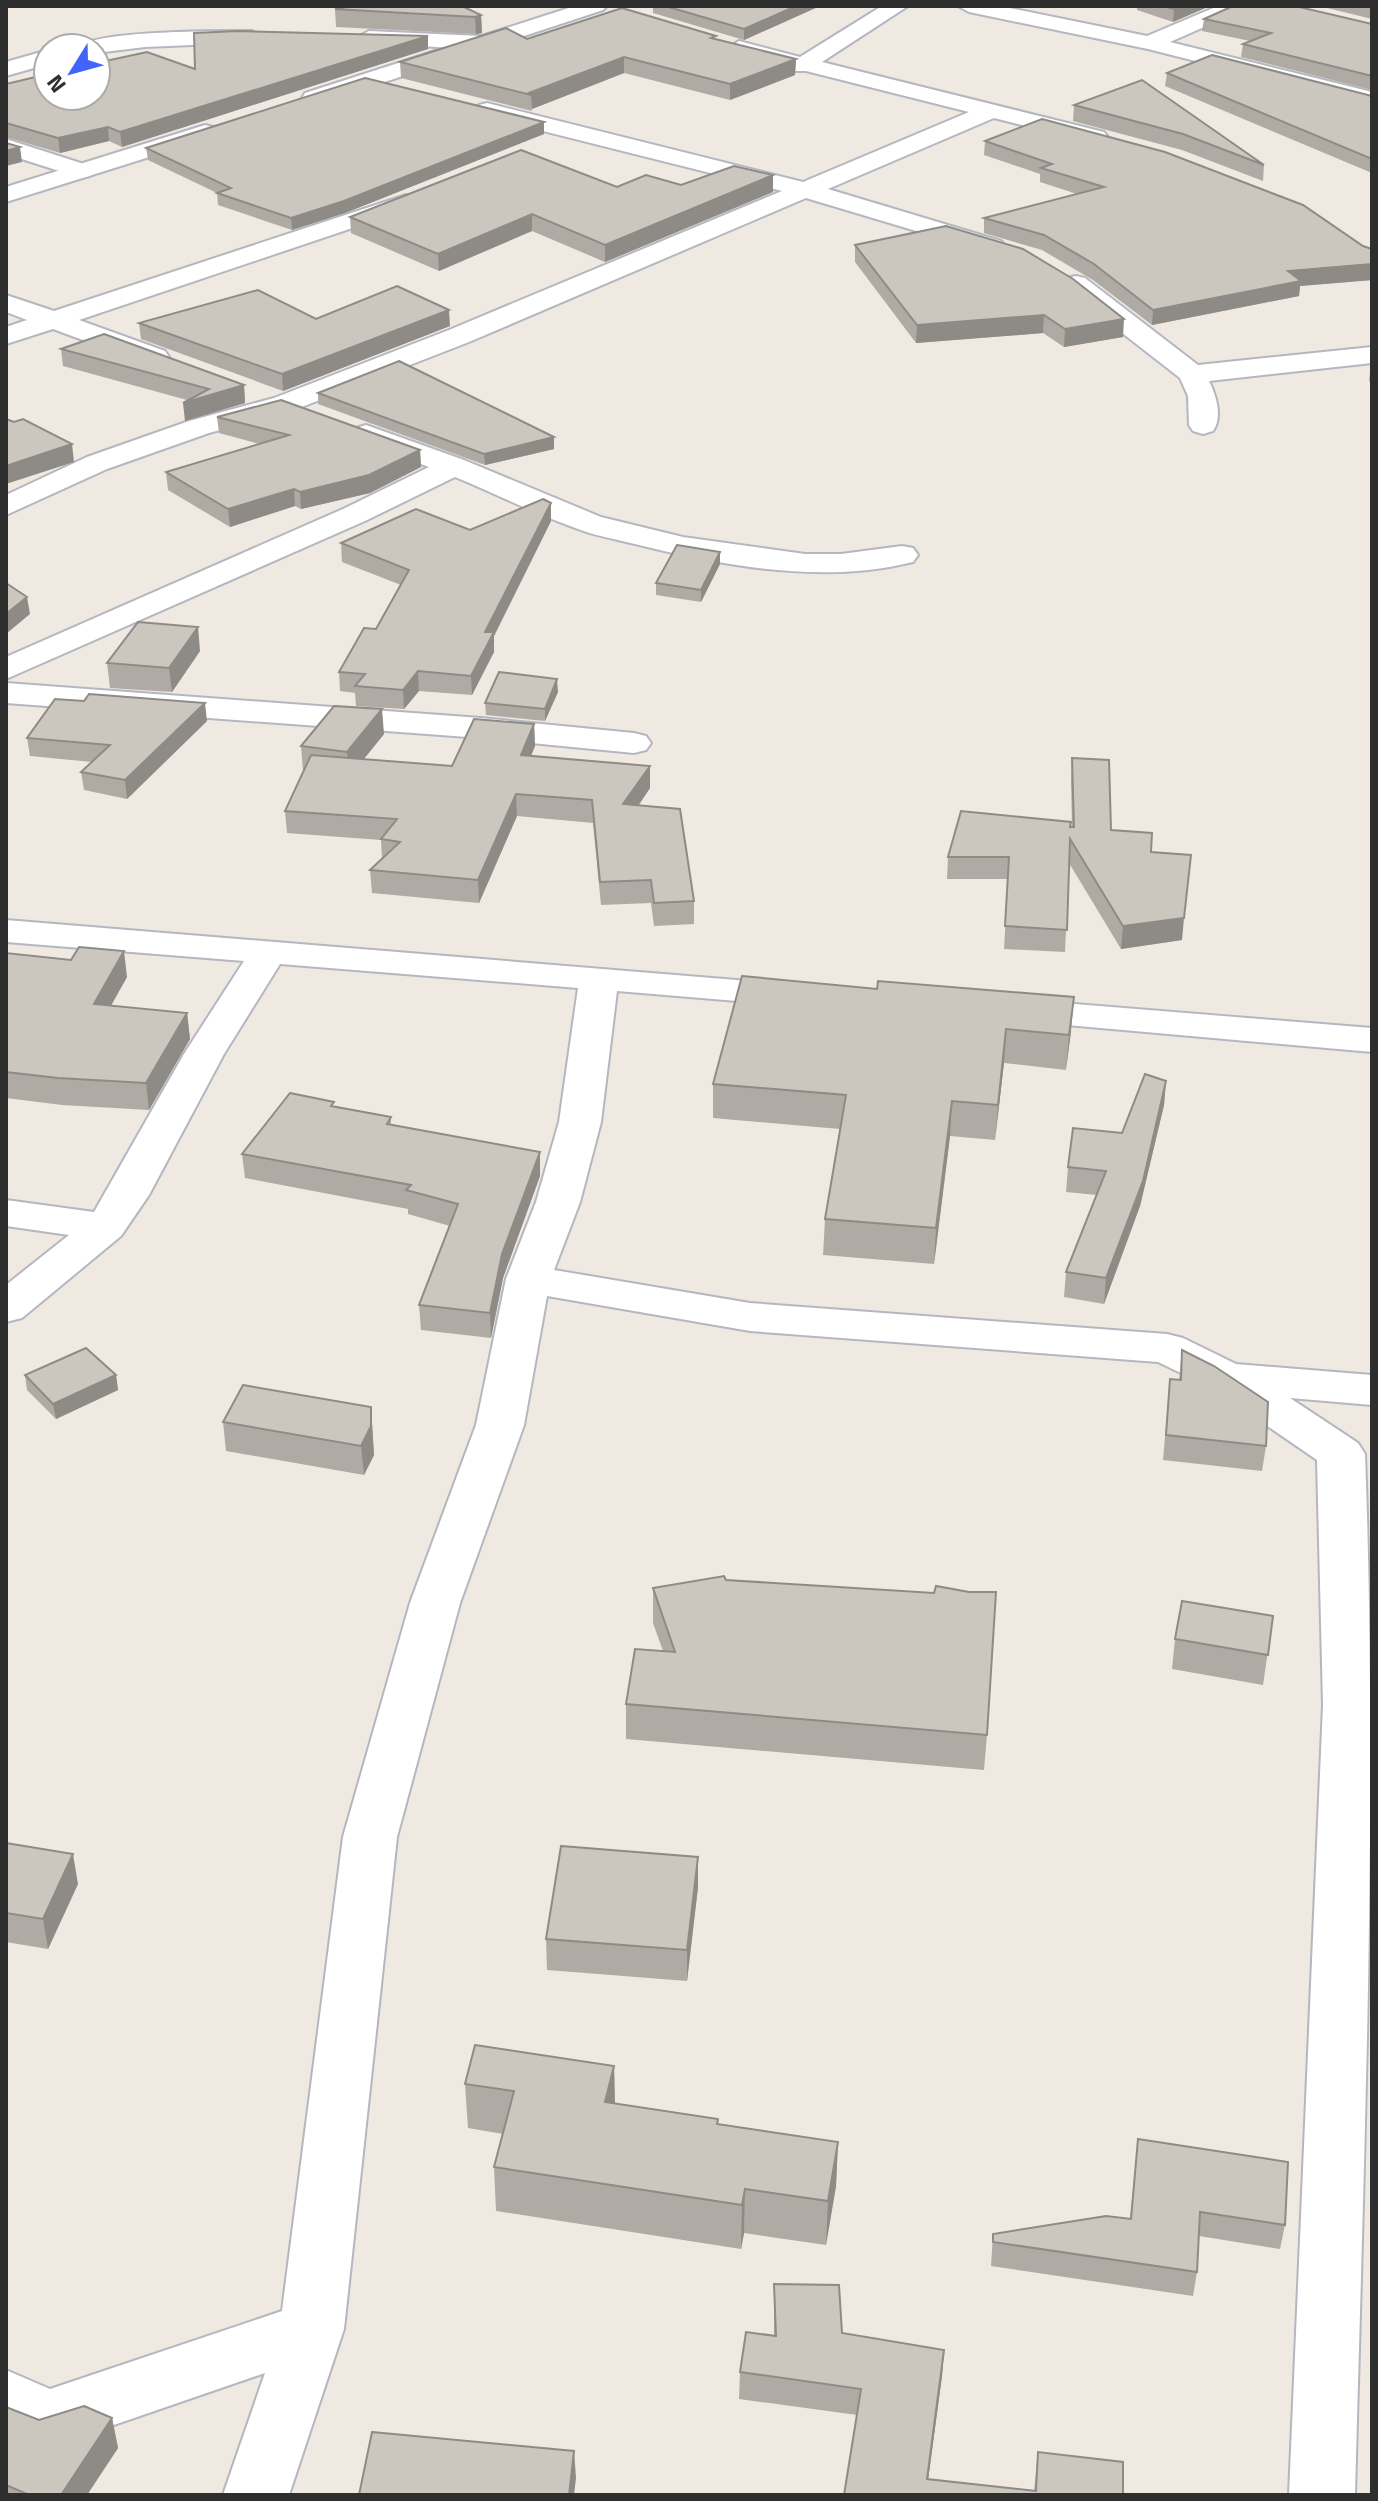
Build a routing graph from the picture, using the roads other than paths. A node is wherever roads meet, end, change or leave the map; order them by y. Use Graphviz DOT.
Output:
graph roads {
  1 [pos="595,6"];
  2 [pos="897,6"];
  3 [pos="969,6"];
  4 [pos="1236,6"];
  5 [pos="624,15"];
  6 [pos="482,32"];
  7 [pos="275,37"];
  8 [pos="351,37"];
  9 [pos="712,40"];
  10 [pos="1149,43"];
  11 [pos="112,45"];
  12 [pos="32,62"];
  13 [pos="800,66"];
  14 [pos="6,69"];
  15 [pos="368,80"];
  16 [pos="413,91"];
  17 [pos="1372,99"];
  18 [pos="458,102"];
  19 [pos="286,107"];
  20 [pos="994,110"];
  21 [pos="227,125"];
  22 [pos="577,132"];
  23 [pos="1113,142"];
  24 [pos="6,146"];
  25 [pos="536,149"];
  26 [pos="81,171"];
  27 [pos="802,189"];
  28 [pos="429,192"];
  29 [pos="6,195"];
  30 [pos="1018,254"];
  31 [pos="1057,273"];
  32 [pos="6,303"];
  33 [pos="51,319"];
  34 [pos="6,336"];
  35 [pos="1372,355"];
  36 [pos="182,366"];
  37 [pos="1192,374"];
  38 [pos="240,388"];
  39 [pos="284,404"];
  40 [pos="1203,425"];
  41 [pos="454,466"];
  42 [pos="6,506"];
  43 [pos="902,555"];
  44 [pos="6,669"];
  45 [pos="6,693"];
  46 [pos="634,743"];
  47 [pos="6,931"];
  48 [pos="269,952"];
  49 [pos="601,979"];
  50 [pos="829,997"];
  51 [pos="979,1008"];
  52 [pos="1372,1040"];
  53 [pos="6,1213"];
  54 [pos="106,1227"];
  55 [pos="528,1279"];
  56 [pos="6,1308"];
  57 [pos="1228,1378"];
  58 [pos="1372,1390"];
  59 [pos="312,2329"];
  60 [pos="6,2399"];
  61 [pos="256,2495"];
  62 [pos="1322,2495"];
  1 -- 5 [label="street"];
  1 -- 6 [label="street"];
  2 -- 13 [label="street"];
  3 -- 10 [label="street"];
  4 -- 10 [label="street"];
  6 -- 8 [label="street"];
  6 -- 15 [label="street"];
  7 -- 11 [label="street"];
  9 -- 13 [label="street"];
  10 -- 17 [label="street"];
  12 -- 14 [label="street"];
  13 -- 20 [label="street"];
  15 -- 16 [label="street"];
  15 -- 19 [label="street"];
  18 -- 22 [label="street"];
  20 -- 23 [label="street"];
  20 -- 27 [label="street"];
  21 -- 26 [label="street"];
  22 -- 25 [label="street"];
  22 -- 27 [label="street"];
  24 -- 26 [label="street"];
  26 -- 29 [label="street"];
  27 -- 30 [label="street"];
  27 -- 39 [label="street"];
  28 -- 33 [label="street"];
  31 -- 37 [label="street"];
  32 -- 33 [label="street"];
  33 -- 34 [label="street"];
  33 -- 36 [label="street"];
  35 -- 37 [label="street"];
  37 -- 40 [label="street"];
  38 -- 39 [label="street"];
  39 -- 41 [label="street"];
  39 -- 42 [label="street"];
  41 -- 43 [label="street"];
  41 -- 44 [label="street"];
  45 -- 46 [label="street"];
  47 -- 48 [label="street"];
  48 -- 49 [label="street"];
  48 -- 54 [label="street"];
  49 -- 50 [label="street"];
  49 -- 55 [label="street"];
  51 -- 52 [label="street"];
  53 -- 54 [label="street"];
  54 -- 56 [label="street"];
  55 -- 57 [label="street"];
  55 -- 59 [label="street"];
  57 -- 58 [label="street"];
  57 -- 62 [label="street"];
  59 -- 60 [label="street"];
  59 -- 61 [label="street"];
}
